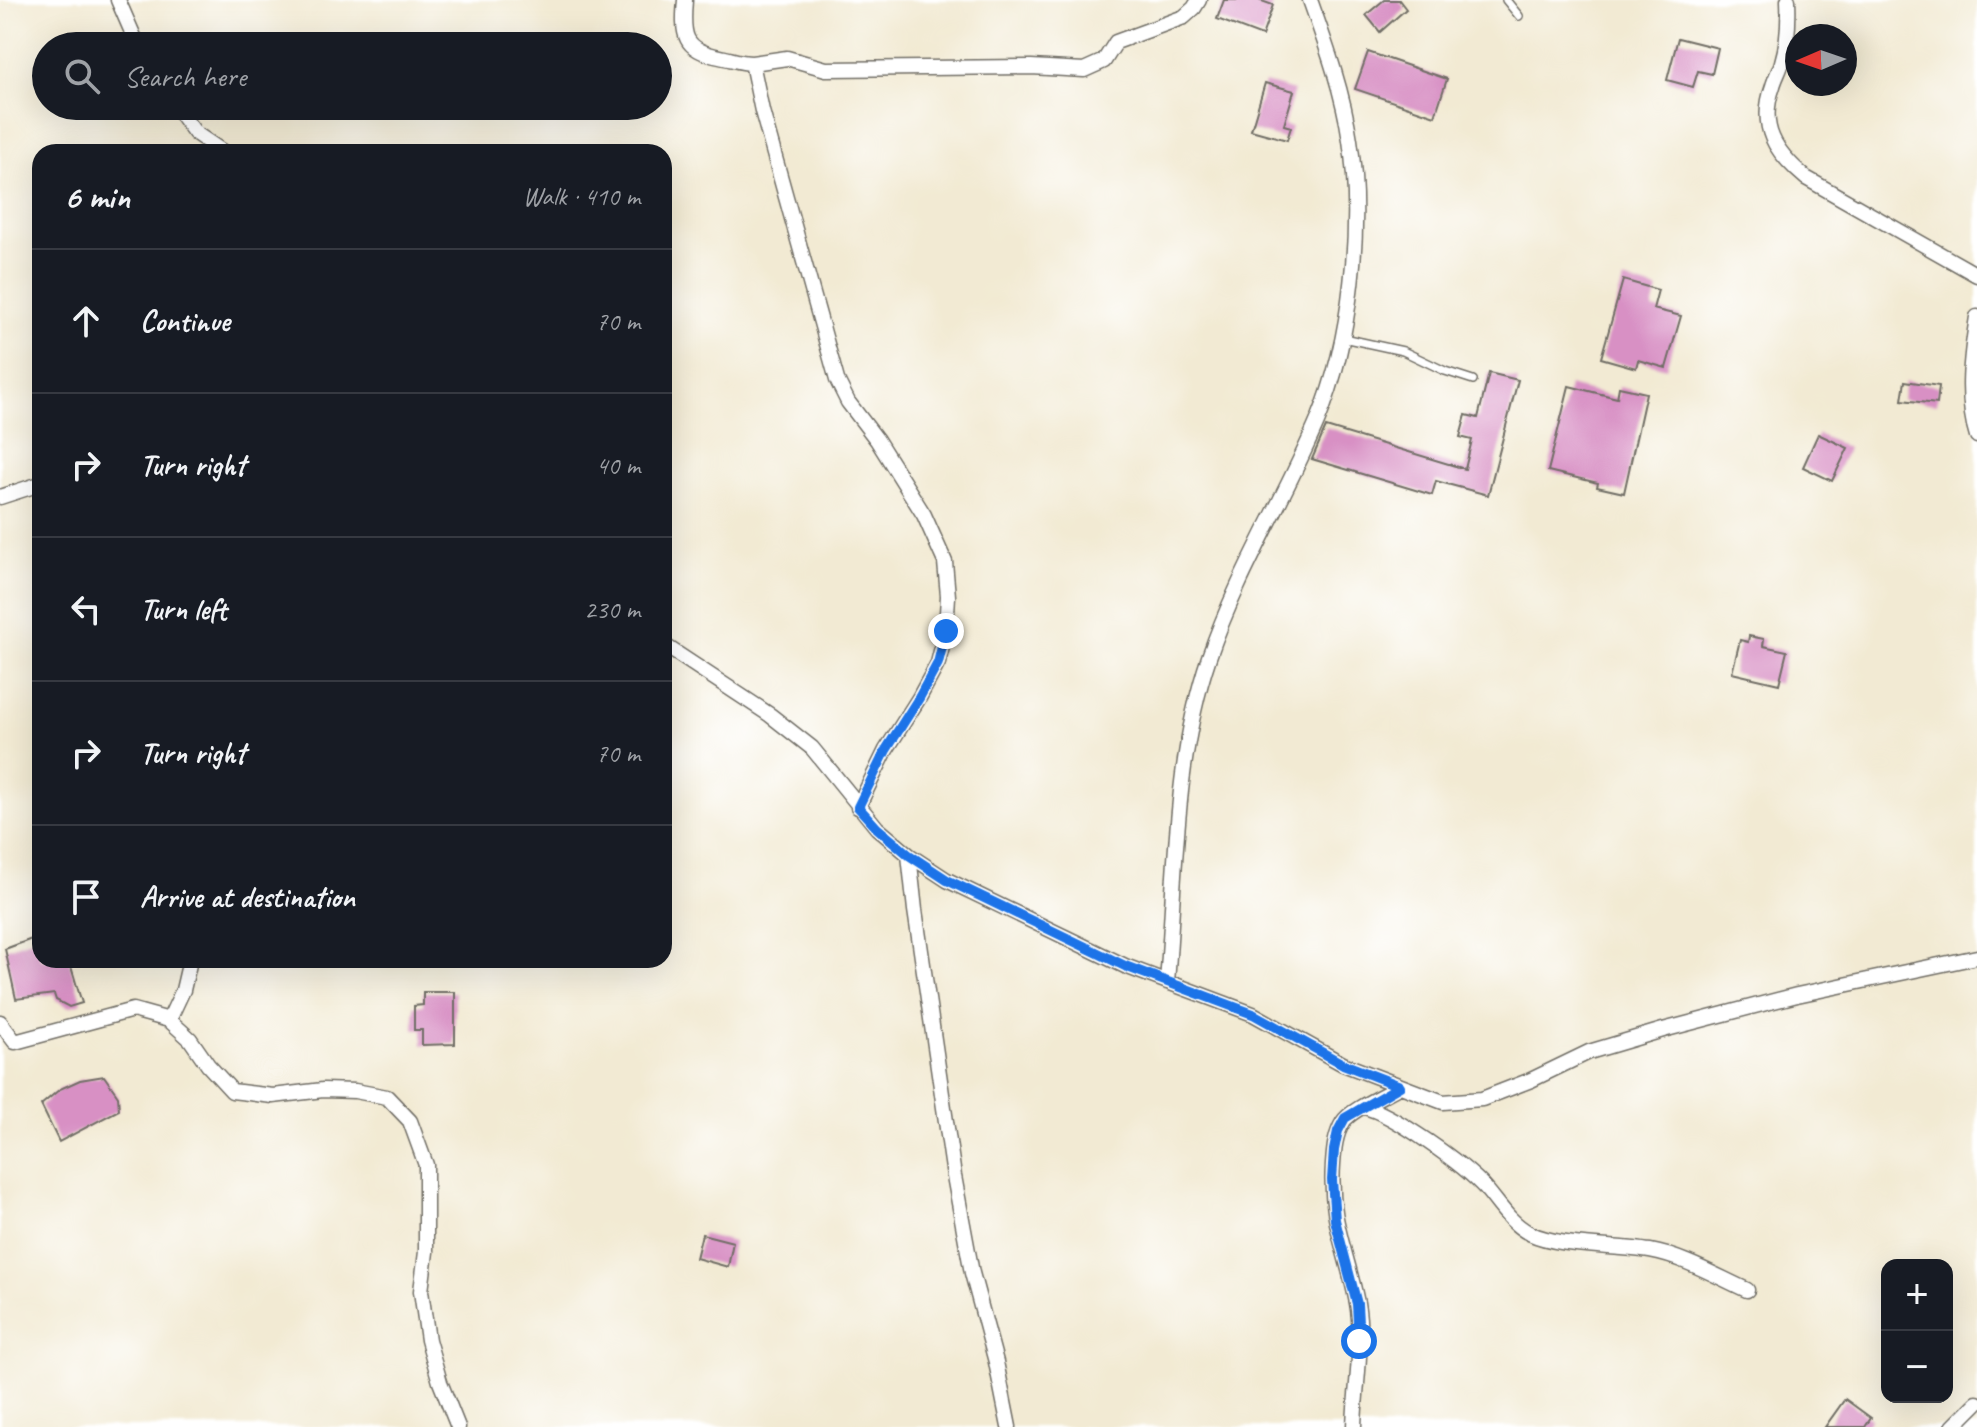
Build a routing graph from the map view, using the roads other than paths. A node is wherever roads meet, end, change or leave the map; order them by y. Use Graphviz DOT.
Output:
graph roads {
  1 [pos="118,0"];
  2 [pos="685,0"];
  3 [pos="1199,0"];
  4 [pos="1310,0"];
  5 [pos="1506,0"];
  6 [pos="1788,0"];
  7 [pos="1519,16"];
  8 [pos="132,32"];
  9 [pos="752,63"];
  10 [pos="185,120"];
  11 [pos="211,144"];
  12 [pos="1977,275"];
  13 [pos="1977,317"];
  14 [pos="1343,338"];
  15 [pos="1473,380"];
  16 [pos="1977,436"];
  17 [pos="32,487"];
  18 [pos="0,497"];
  19 [pos="672,650"];
  20 [pos="858,807"];
  21 [pos="909,855"];
  22 [pos="1977,957"];
  23 [pos="188,968"];
  24 [pos="1167,982"];
  25 [pos="169,1020"];
  26 [pos="0,1022"];
  27 [pos="1400,1086"];
  28 [pos="1364,1107"];
  29 [pos="1747,1290"];
  30 [pos="1977,1403"];
  31 [pos="458,1427"];
  32 [pos="1009,1427"];
  33 [pos="1354,1427"];
  34 [pos="1953,1427"];
  1 -- 8 [label="street"];
  2 -- 9 [label="street"];
  3 -- 9 [label="street"];
  4 -- 14 [label="street"];
  5 -- 7 [label="lane"];
  6 -- 12 [label="street"];
  9 -- 20 [label="street"];
  10 -- 11 [label="street"];
  13 -- 16 [label="street"];
  14 -- 15 [label="lane"];
  14 -- 24 [label="street"];
  17 -- 18 [label="street"];
  19 -- 20 [label="street"];
  20 -- 21 [label="street"];
  21 -- 24 [label="street"];
  21 -- 32 [label="street"];
  22 -- 27 [label="street"];
  23 -- 25 [label="street"];
  24 -- 27 [label="street"];
  25 -- 26 [label="street"];
  25 -- 31 [label="street"];
  27 -- 28 [label="street"];
  28 -- 29 [label="street"];
  28 -- 33 [label="street"];
  30 -- 34 [label="street"];
}
